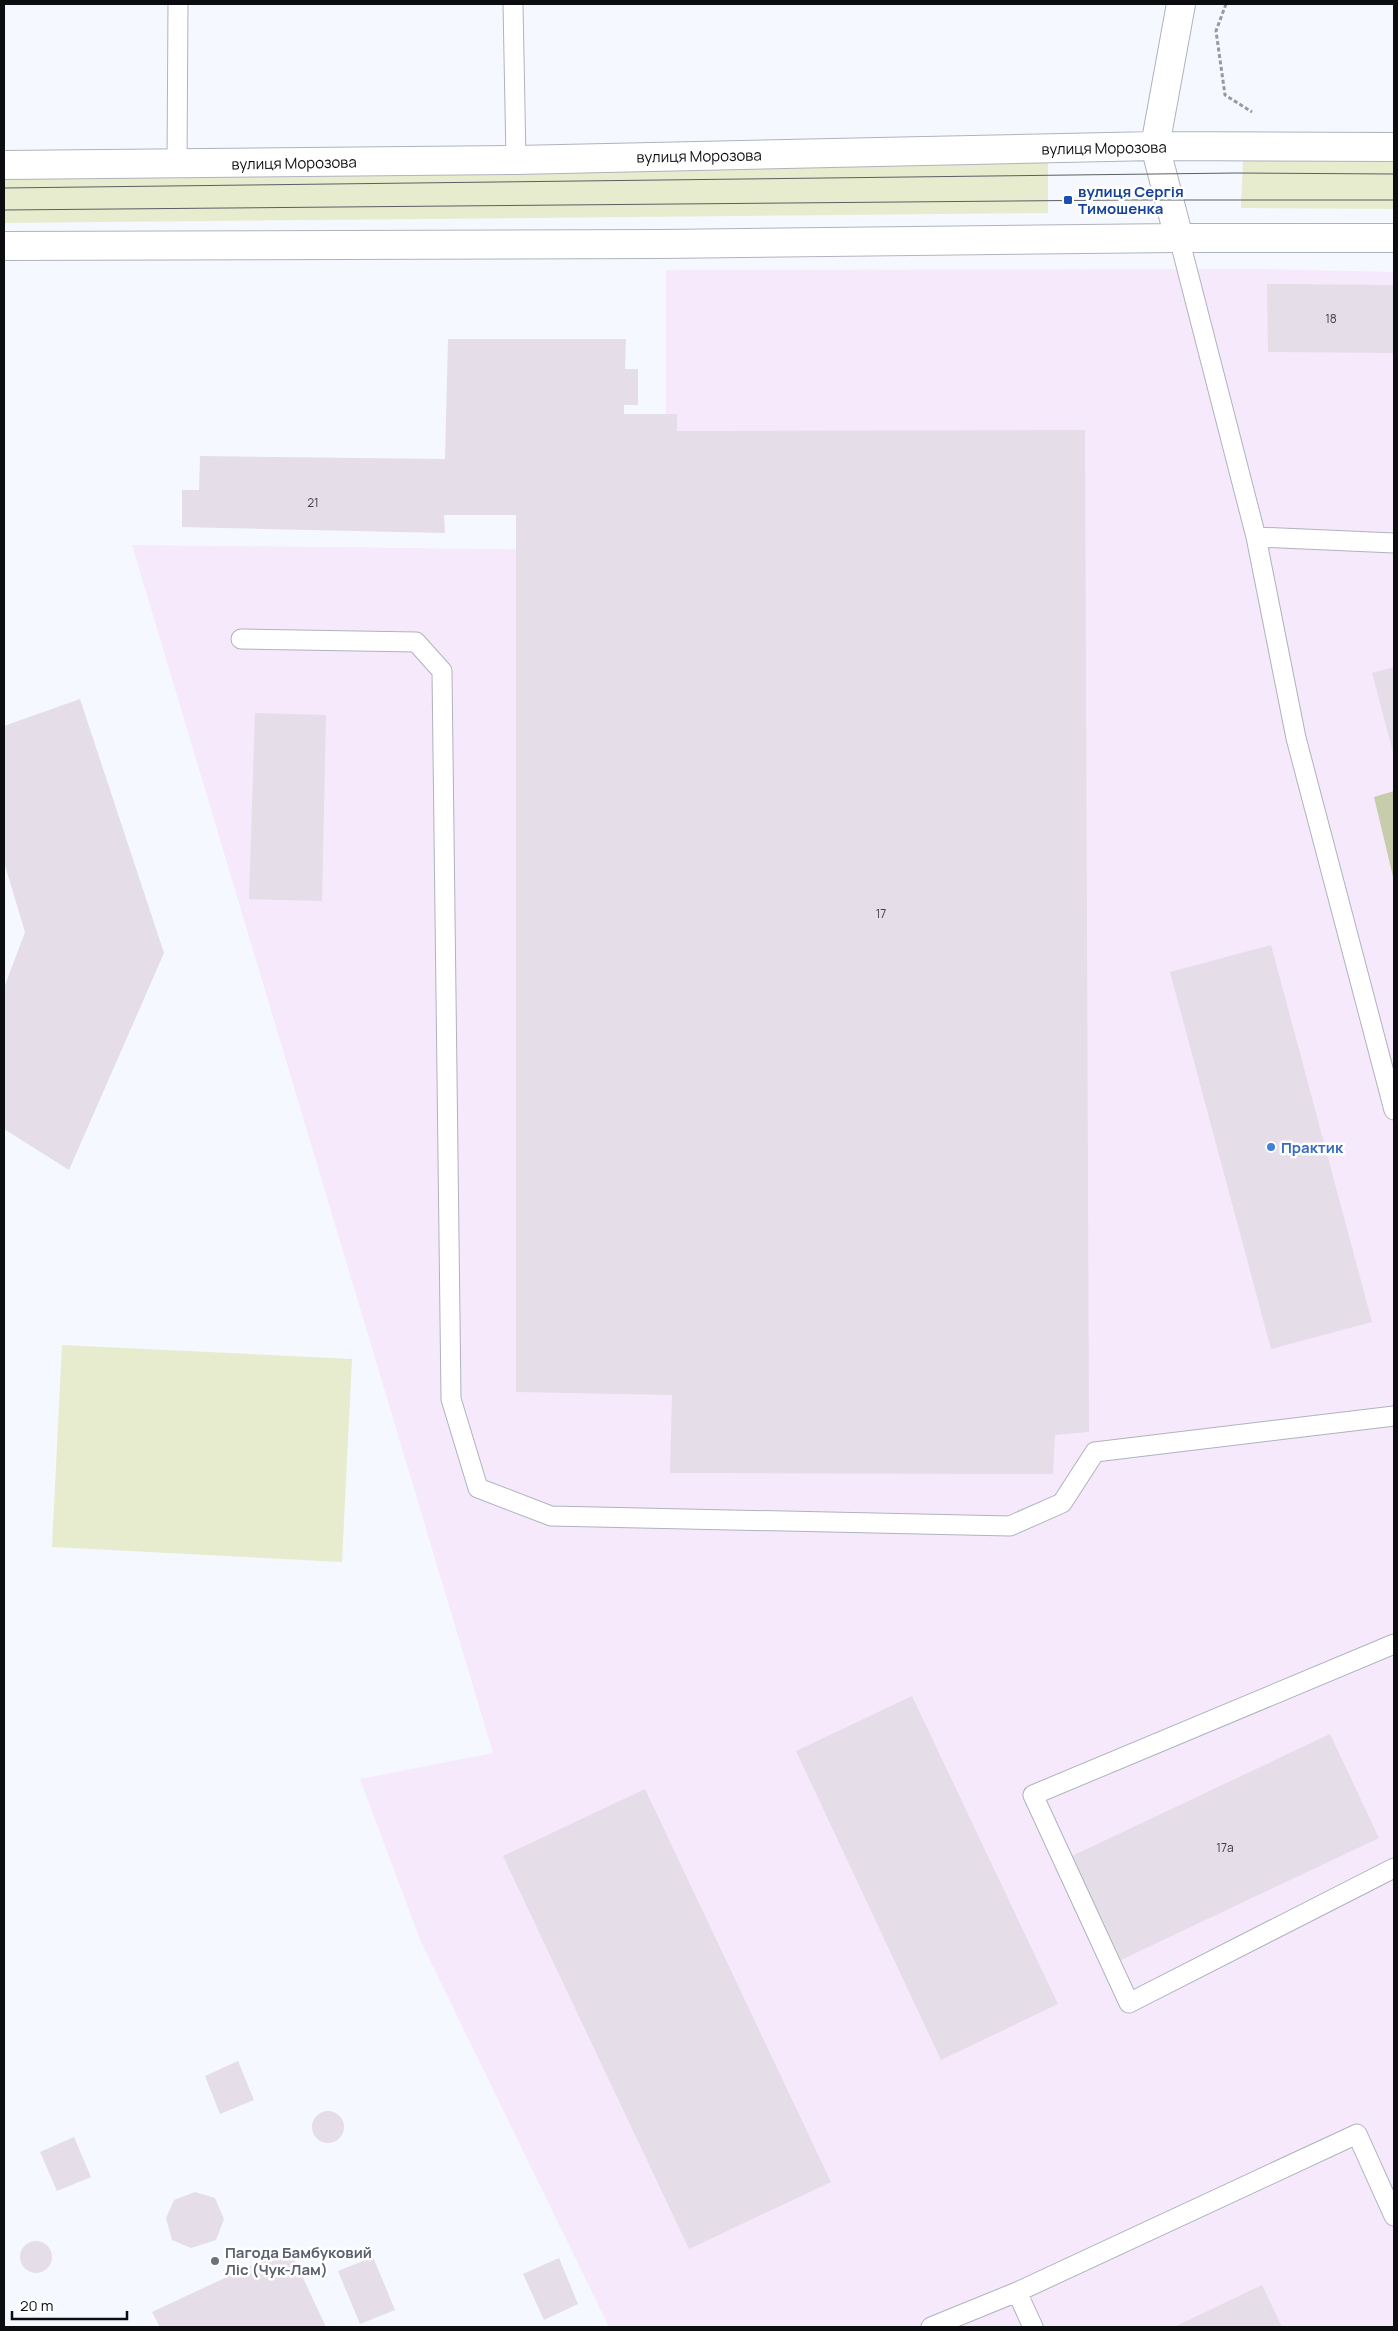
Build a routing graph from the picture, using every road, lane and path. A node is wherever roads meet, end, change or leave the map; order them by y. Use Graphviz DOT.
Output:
graph roads {
  1 [pos="178,4"];
  2 [pos="513,4"];
  3 [pos="1181,4"];
  4 [pos="1226,4"];
  5 [pos="1256,115"];
  6 [pos="1155,146"];
  7 [pos="1394,148"];
  8 [pos="516,160"];
  9 [pos="177,164"];
  10 [pos="4,165"];
  11 [pos="1179,238"];
  12 [pos="1394,238"];
  13 [pos="4,246"];
  14 [pos="1256,537"];
  15 [pos="1394,543"];
  16 [pos="241,639"];
  17 [pos="1394,1110"];
  18 [pos="1394,1416"];
  19 [pos="1394,1644"];
  20 [pos="1394,1868"];
  21 [pos="1394,2216"];
  22 [pos="1017,2292"];
  23 [pos="931,2327"];
  24 [pos="1033,2327"];
  1 -- 9 [label="lane"];
  2 -- 8 [label="lane"];
  3 -- 6 [label="main road"];
  4 -- 5 [label="path"];
  6 -- 7 [label="main road, вулиця Морозова"];
  6 -- 8 [label="main road, вулиця Морозова"];
  6 -- 11 [label="main road"];
  8 -- 9 [label="main road, вулиця Морозова"];
  9 -- 10 [label="main road, вулиця Морозова"];
  11 -- 12 [label="main road"];
  11 -- 13 [label="main road"];
  11 -- 14 [label="lane"];
  14 -- 15 [label="lane"];
  14 -- 17 [label="lane"];
  16 -- 18 [label="lane"];
  19 -- 20 [label="lane"];
  21 -- 22 [label="lane"];
  22 -- 23 [label="lane"];
  22 -- 24 [label="lane"];
}
